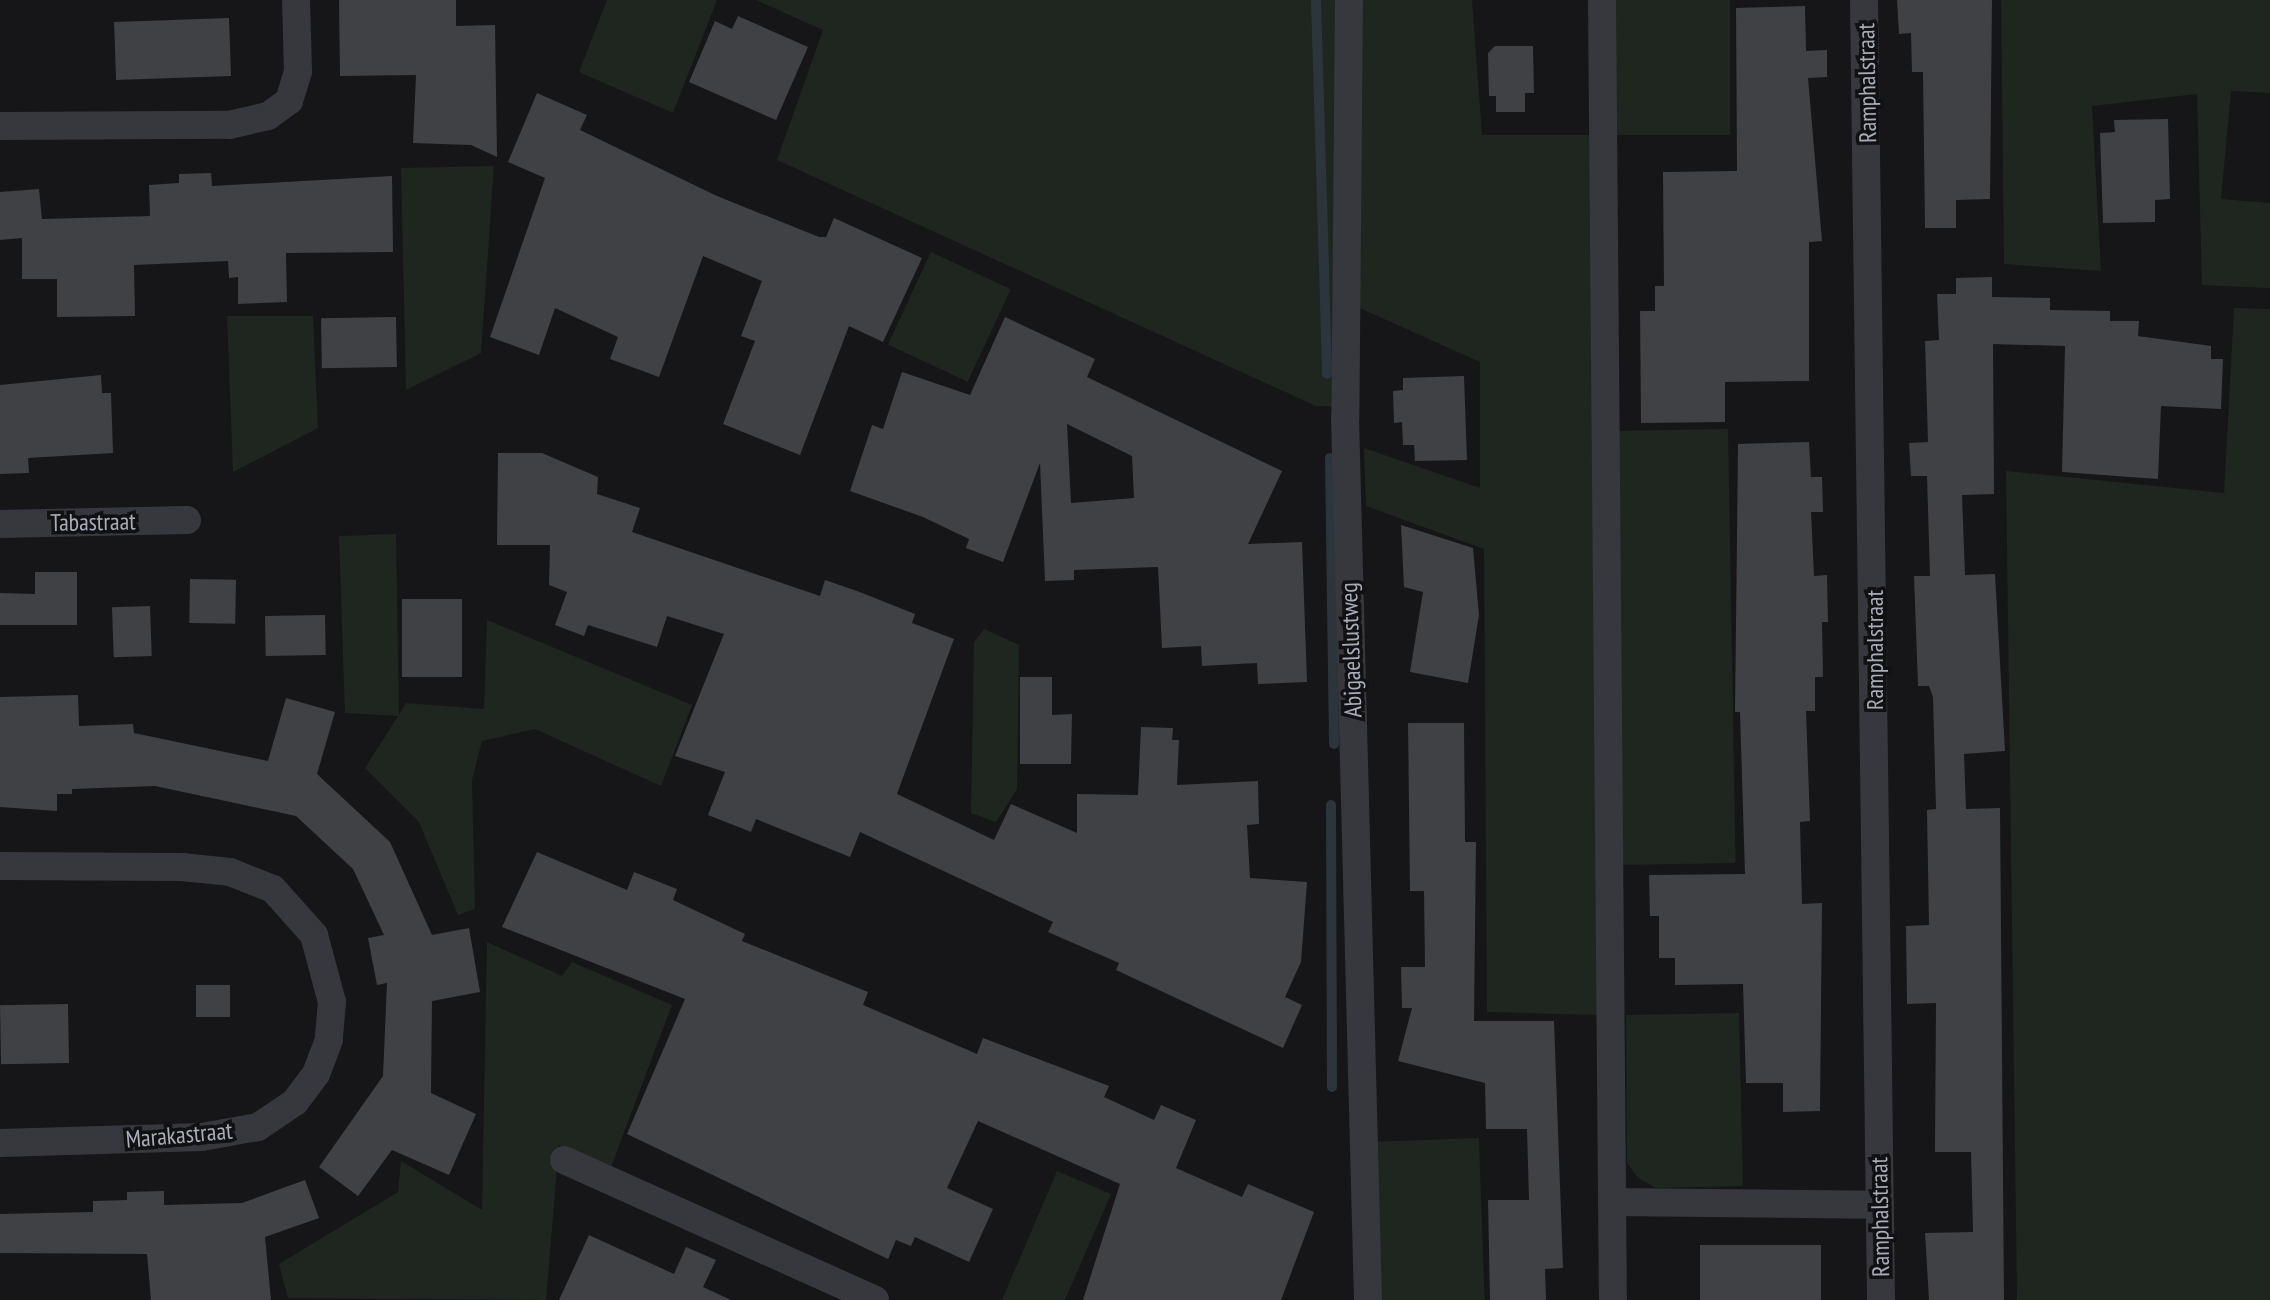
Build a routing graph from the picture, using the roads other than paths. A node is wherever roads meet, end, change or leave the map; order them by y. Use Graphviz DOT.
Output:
graph roads {
  1 [pos="296,0"];
  2 [pos="1349,0"];
  3 [pos="1602,0"];
  4 [pos="1864,0"];
  5 [pos="0,126"];
  6 [pos="187,520"];
  7 [pos="0,524"];
  8 [pos="0,866"];
  9 [pos="0,1143"];
  10 [pos="564,1160"];
  11 [pos="1612,1202"];
  12 [pos="1880,1205"];
  13 [pos="875,1300"];
  14 [pos="1368,1300"];
  15 [pos="1613,1300"];
  16 [pos="1881,1300"];
  1 -- 5 [label="street"];
  2 -- 14 [label="street, Abigaelslustweg"];
  3 -- 11 [label="street"];
  4 -- 12 [label="street, Ramphalstraat"];
  6 -- 7 [label="street, Tabastraat"];
  8 -- 9 [label="street, Marakastraat"];
  10 -- 13 [label="street"];
  11 -- 12 [label="street"];
  11 -- 15 [label="street"];
  12 -- 16 [label="street, Ramphalstraat"];
}
